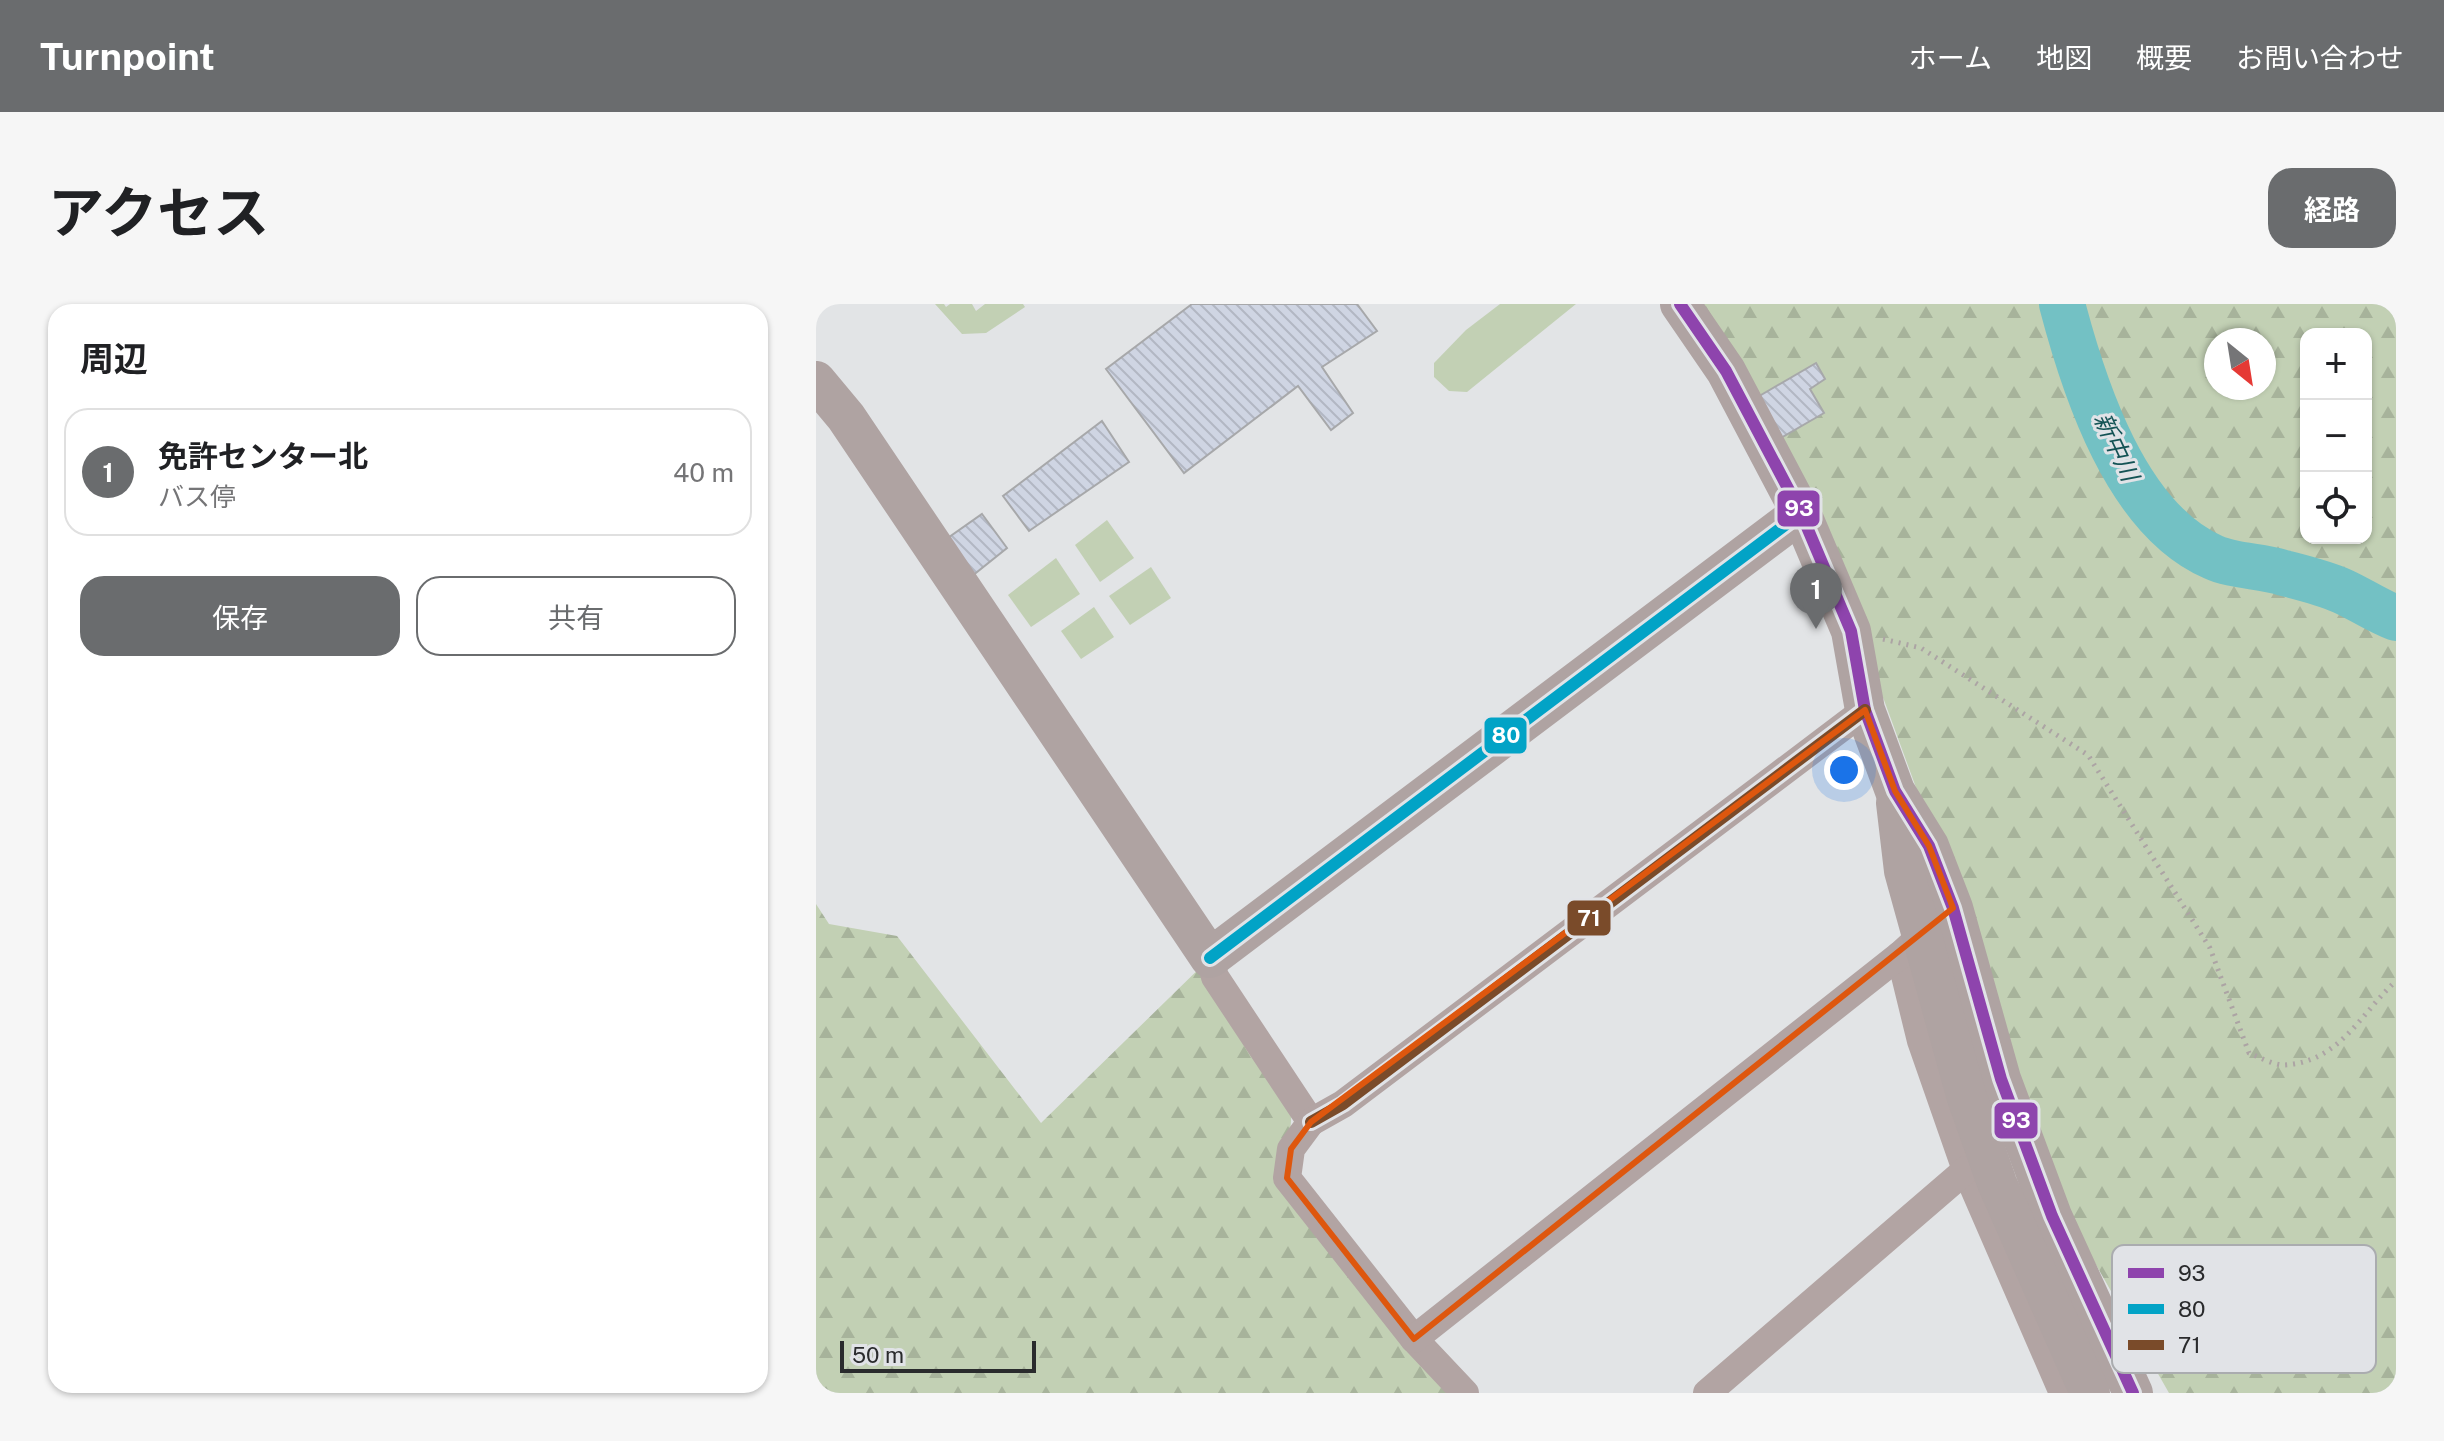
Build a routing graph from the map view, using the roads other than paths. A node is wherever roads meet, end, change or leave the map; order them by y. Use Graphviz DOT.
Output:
graph roads {
  1 [pos="1680,304"];
  2 [pos="816,381"];
  3 [pos="1801,513"];
  4 [pos="1865,710"];
  5 [pos="1895,791"];
  6 [pos="1953,908"];
  7 [pos="1910,946"];
  8 [pos="1210,958"];
  9 [pos="1311,1122"];
  10 [pos="1966,1170"];
  11 [pos="1414,1339"];
  12 [pos="2112,1347"];
  13 [pos="2124,1373"];
  14 [pos="2051,1388"];
  15 [pos="1465,1393"];
  16 [pos="1707,1393"];
  17 [pos="2090,1393"];
  18 [pos="2133,1393"];
  1 -- 3 [label="street"];
  2 -- 8 [label="street"];
  3 -- 4 [label="street"];
  3 -- 8 [label="street"];
  4 -- 5 [label="street"];
  4 -- 9 [label="street"];
  5 -- 6 [label="street"];
  5 -- 7 [label="street"];
  6 -- 7 [label="street"];
  6 -- 12 [label="street"];
  7 -- 10 [label="street"];
  7 -- 11 [label="street"];
  7 -- 17 [label="street"];
  8 -- 9 [label="street"];
  9 -- 11 [label="street"];
  10 -- 14 [label="street"];
  10 -- 16 [label="street"];
  11 -- 15 [label="street"];
  13 -- 18 [label="street"];
}
